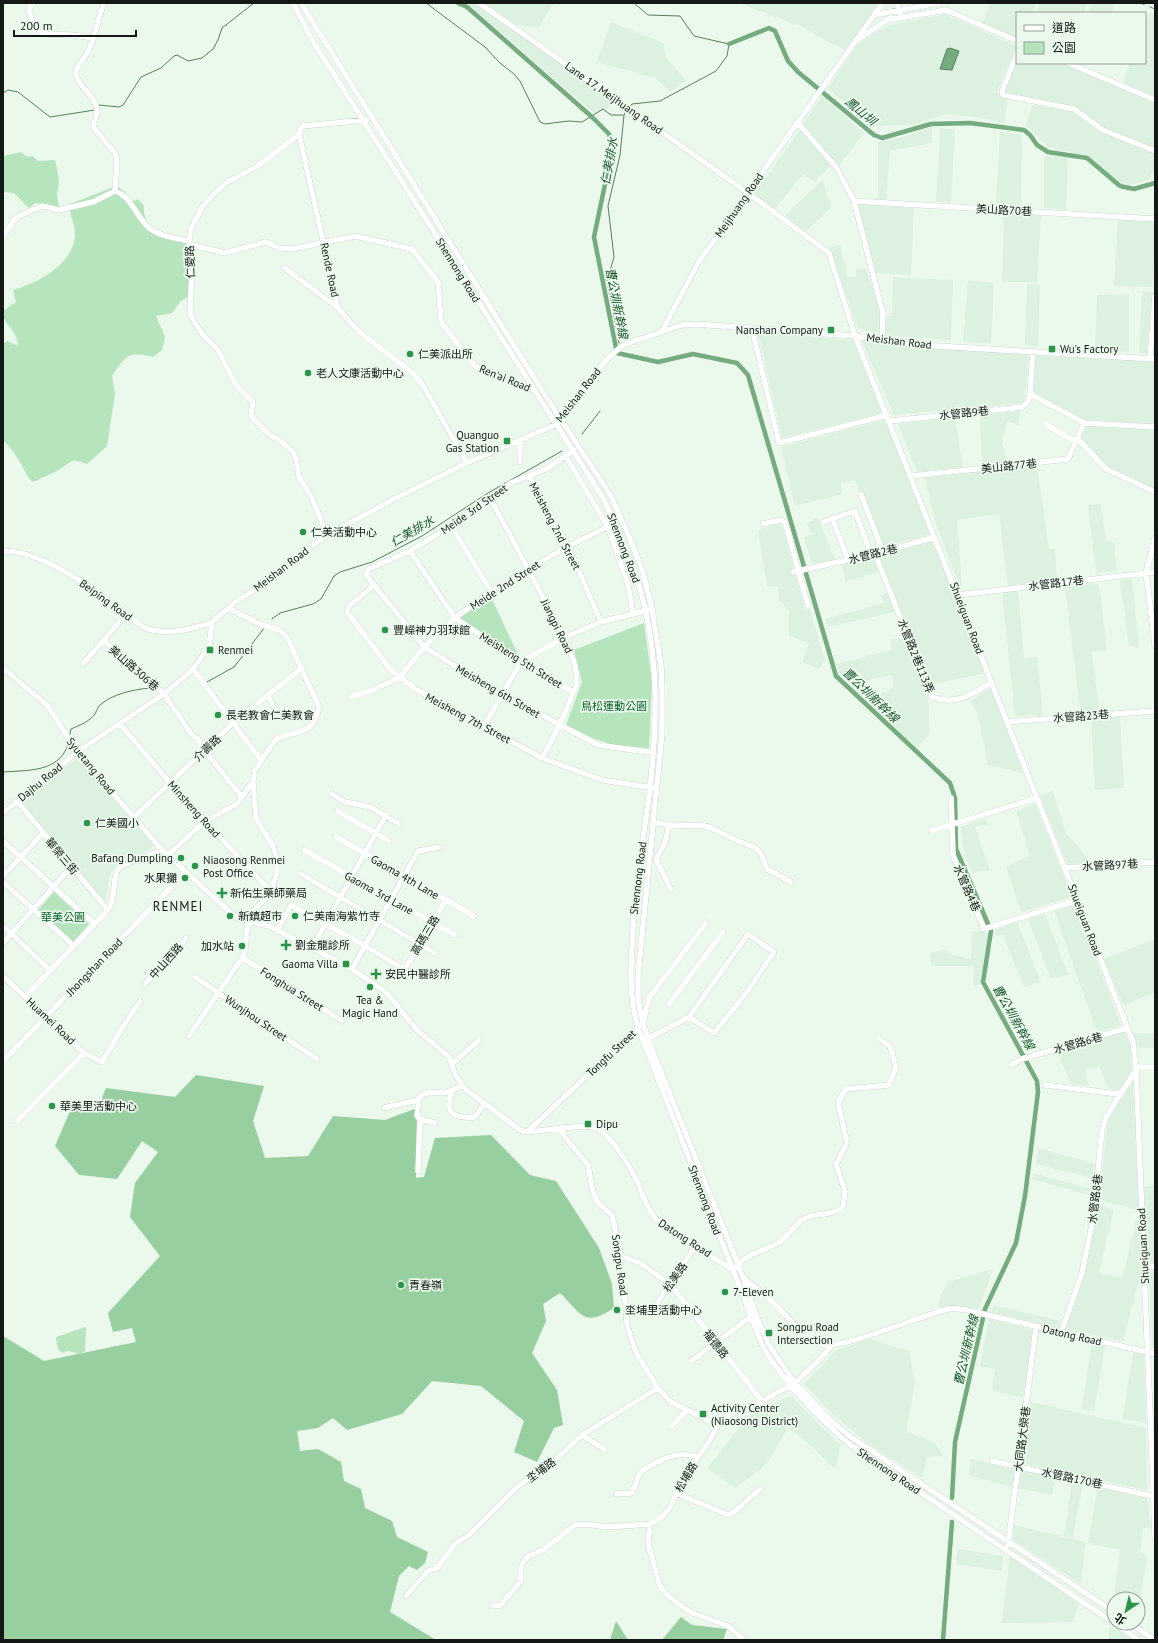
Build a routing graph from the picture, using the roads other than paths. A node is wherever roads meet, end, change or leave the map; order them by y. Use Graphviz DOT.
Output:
graph roads {
  1 [pos="33,3"];
  2 [pos="104,3"];
  3 [pos="293,3"];
  4 [pos="301,3"];
  5 [pos="480,3"];
  6 [pos="883,3"];
  7 [pos="897,3"];
  8 [pos="938,3"];
  9 [pos="901,11"];
  10 [pos="874,15"];
  11 [pos="901,18"];
  12 [pos="887,20"];
  13 [pos="93,38"];
  14 [pos="1016,41"];
  15 [pos="856,42"];
  16 [pos="1016,56"];
  17 [pos="1070,64"];
  18 [pos="1155,100"];
  19 [pos="373,119"];
  20 [pos="364,120"];
  21 [pos="797,122"];
  22 [pos="299,134"];
  23 [pos="1155,151"];
  24 [pos="115,191"];
  25 [pos="748,193"];
  26 [pos="854,201"];
  27 [pos="1155,219"];
  28 [pos="3,235"];
  29 [pos="324,242"];
  30 [pos="189,243"];
  31 [pos="285,268"];
  32 [pos="1155,296"];
  33 [pos="338,308"];
  34 [pos="752,328"];
  35 [pos="662,331"];
  36 [pos="855,336"];
  37 [pos="882,339"];
  38 [pos="1033,352"];
  39 [pos="1153,358"];
  40 [pos="534,389"];
  41 [pos="542,392"];
  42 [pos="1030,394"];
  43 [pos="889,418"];
  44 [pos="561,419"];
  45 [pos="1084,422"];
  46 [pos="557,424"];
  47 [pos="1045,424"];
  48 [pos="1155,427"];
  49 [pos="520,440"];
  50 [pos="1077,440"];
  51 [pos="574,450"];
  52 [pos="564,455"];
  53 [pos="520,462"];
  54 [pos="468,463"];
  55 [pos="529,476"];
  56 [pos="912,476"];
  57 [pos="1155,492"];
  58 [pos="861,494"];
  59 [pos="490,498"];
  60 [pos="832,518"];
  61 [pos="823,522"];
  62 [pos="763,524"];
  63 [pos="451,526"];
  64 [pos="608,527"];
  65 [pos="327,535"];
  66 [pos="936,537"];
  67 [pos="1155,538"];
  68 [pos="568,546"];
  69 [pos="3,551"];
  70 [pos="410,552"];
  71 [pos="883,552"];
  72 [pos="873,554"];
  73 [pos="848,560"];
  74 [pos="529,569"];
  75 [pos="797,571"];
  76 [pos="1155,572"];
  77 [pos="1146,573"];
  78 [pos="374,585"];
  79 [pos="492,591"];
  80 [pos="958,595"];
  81 [pos="808,606"];
  82 [pos="228,608"];
  83 [pos="652,609"];
  84 [pos="645,610"];
  85 [pos="126,614"];
  86 [pos="634,614"];
  87 [pos="455,618"];
  88 [pos="212,622"];
  89 [pos="601,622"];
  90 [pos="564,638"];
  91 [pos="104,641"];
  92 [pos="1155,646"];
  93 [pos="424,647"];
  94 [pos="521,662"];
  95 [pos="83,664"];
  96 [pos="3,668"];
  97 [pos="302,668"];
  98 [pos="193,669"];
  99 [pos="400,677"];
  100 [pos="992,682"];
  101 [pos="573,692"];
  102 [pos="164,694"];
  103 [pos="502,694"];
  104 [pos="268,696"];
  105 [pos="350,697"];
  106 [pos="1155,711"];
  107 [pos="277,712"];
  108 [pos="1007,722"];
  109 [pos="233,723"];
  110 [pos="120,724"];
  111 [pos="484,726"];
  112 [pos="560,726"];
  113 [pos="204,750"];
  114 [pos="77,752"];
  115 [pos="648,752"];
  116 [pos="542,758"];
  117 [pos="261,760"];
  118 [pos="253,781"];
  119 [pos="170,782"];
  120 [pos="650,788"];
  121 [pos="657,789"];
  122 [pos="332,794"];
  123 [pos="242,797"];
  124 [pos="951,798"];
  125 [pos="1037,798"];
  126 [pos="17,801"];
  127 [pos="337,811"];
  128 [pos="3,813"];
  129 [pos="386,815"];
  130 [pos="134,817"];
  131 [pos="205,821"];
  132 [pos="653,822"];
  133 [pos="398,824"];
  134 [pos="955,824"];
  135 [pos="669,826"];
  136 [pos="931,831"];
  137 [pos="43,833"];
  138 [pos="376,833"];
  139 [pos="336,837"];
  140 [pos="3,841"];
  141 [pos="389,841"];
  142 [pos="440,847"];
  143 [pos="162,850"];
  144 [pos="304,850"];
  145 [pos="365,854"];
  146 [pos="168,855"];
  147 [pos="20,857"];
  148 [pos="1155,862"];
  149 [pos="71,867"];
  150 [pos="1064,868"];
  151 [pos="186,872"];
  152 [pos="301,874"];
  153 [pos="3,876"];
  154 [pos="404,876"];
  155 [pos="351,878"];
  156 [pos="3,882"];
  157 [pos="790,882"];
  158 [pos="53,887"];
  159 [pos="671,890"];
  160 [pos="271,892"];
  161 [pos="341,897"];
  162 [pos="391,899"];
  163 [pos="446,900"];
  164 [pos="1077,900"];
  165 [pos="33,910"];
  166 [pos="108,910"];
  167 [pos="474,916"];
  168 [pos="379,920"];
  169 [pos="249,922"];
  170 [pos="432,923"];
  171 [pos="706,923"];
  172 [pos="95,924"];
  173 [pos="325,924"];
  174 [pos="3,926"];
  175 [pos="277,931"];
  176 [pos="723,932"];
  177 [pos="12,934"];
  178 [pos="455,935"];
  179 [pos="186,938"];
  180 [pos="3,943"];
  181 [pos="419,944"];
  182 [pos="74,946"];
  183 [pos="365,946"];
  184 [pos="312,948"];
  185 [pos="435,953"];
  186 [pos="242,958"];
  187 [pos="352,969"];
  188 [pos="405,969"];
  189 [pos="50,970"];
  190 [pos="3,976"];
  191 [pos="195,977"];
  192 [pos="421,979"];
  193 [pos="145,984"];
  194 [pos="219,994"];
  195 [pos="25,997"];
  196 [pos="140,1002"];
  197 [pos="669,1004"];
  198 [pos="46,1017"];
  199 [pos="689,1017"];
  200 [pos="342,1021"];
  201 [pos="643,1023"];
  202 [pos="638,1028"];
  203 [pos="1127,1028"];
  204 [pos="189,1036"];
  205 [pos="879,1039"];
  206 [pos="479,1040"];
  207 [pos="645,1040"];
  208 [pos="84,1053"];
  209 [pos="317,1060"];
  210 [pos="3,1061"];
  211 [pos="452,1064"];
  212 [pos="1011,1065"];
  213 [pos="1155,1067"];
  214 [pos="1136,1069"];
  215 [pos="1045,1085"];
  216 [pos="462,1086"];
  217 [pos="453,1090"];
  218 [pos="1121,1092"];
  219 [pos="417,1100"];
  220 [pos="484,1104"];
  221 [pos="384,1108"];
  222 [pos="420,1119"];
  223 [pos="17,1121"];
  224 [pos="435,1123"];
  225 [pos="561,1128"];
  226 [pos="527,1132"];
  227 [pos="418,1171"];
  228 [pos="696,1246"];
  229 [pos="621,1256"];
  230 [pos="738,1264"];
  231 [pos="1155,1266"];
  232 [pos="1144,1267"];
  233 [pos="733,1270"];
  234 [pos="743,1279"];
  235 [pos="671,1285"];
  236 [pos="653,1309"];
  237 [pos="753,1316"];
  238 [pos="1036,1327"];
  239 [pos="1061,1333"];
  240 [pos="715,1343"];
  241 [pos="832,1345"];
  242 [pos="1147,1352"];
  243 [pos="1155,1354"];
  244 [pos="691,1361"];
  245 [pos="792,1385"];
  246 [pos="658,1388"];
  247 [pos="762,1402"];
  248 [pos="687,1410"];
  249 [pos="718,1424"];
  250 [pos="672,1426"];
  251 [pos="582,1435"];
  252 [pos="605,1450"];
  253 [pos="698,1457"];
  254 [pos="992,1461"];
  255 [pos="1019,1467"];
  256 [pos="760,1489"];
  257 [pos="676,1493"];
  258 [pos="616,1494"];
  259 [pos="1152,1496"];
  260 [pos="650,1524"];
  261 [pos="1155,1537"];
  262 [pos="1009,1542"];
  263 [pos="1008,1551"];
  264 [pos="406,1596"];
  265 [pos="493,1605"];
  266 [pos="1106,1607"];
  267 [pos="1142,1631"];
  268 [pos="744,1640"];
  269 [pos="1139,1640"];
  270 [pos="1155,1640"];
  1 -- 13 [label="street"];
  2 -- 13 [label="street"];
  3 -- 20 [label="street, Shennong Road"];
  4 -- 19 [label="street, Shennong Road"];
  5 -- 25 [label="street, Lane 17, Meijhuang Road"];
  6 -- 10 [label="street"];
  7 -- 9 [label="street"];
  8 -- 9 [label="street"];
  9 -- 10 [label="street"];
  9 -- 11 [label="street"];
  9 -- 12 [label="street"];
  10 -- 15 [label="street, Meijhuang Road"];
  11 -- 12 [label="street"];
  11 -- 14 [label="street"];
  12 -- 15 [label="street"];
  13 -- 24 [label="street"];
  15 -- 21 [label="street, Meijhuang Road"];
  16 -- 23 [label="street"];
  17 -- 18 [label="street"];
  19 -- 20 [label="street"];
  19 -- 41 [label="street, Shennong Road"];
  20 -- 22 [label="street"];
  20 -- 40 [label="street, Shennong Road"];
  21 -- 25 [label="street, Meijhuang Road"];
  21 -- 26 [label="street"];
  22 -- 29 [label="street, Rende Road"];
  22 -- 30 [label="street, 仁愛路"];
  24 -- 28 [label="street"];
  24 -- 30 [label="street, Ren'ai Road"];
  25 -- 35 [label="street, Meijhuang Road"];
  25 -- 36 [label="street, Lane 17, Meijhuang Road"];
  26 -- 27 [label="street, 美山路70巷"];
  26 -- 37 [label="street"];
  29 -- 30 [label="street, Ren'ai Road"];
  29 -- 33 [label="street, Rende Road"];
  29 -- 40 [label="street, Ren'ai Road"];
  30 -- 65 [label="street, 仁愛路"];
  31 -- 33 [label="street"];
  32 -- 39 [label="street"];
  33 -- 54 [label="street, Rende Road"];
  34 -- 35 [label="street, Meishan Road"];
  34 -- 36 [label="street, Meishan Road"];
  34 -- 43 [label="street"];
  35 -- 44 [label="street, Meishan Road"];
  36 -- 37 [label="street, Meishan Road"];
  36 -- 43 [label="street, Shueiguan Road"];
  37 -- 38 [label="street, Meishan Road"];
  38 -- 39 [label="street, Meishan Road"];
  38 -- 42 [label="street"];
  40 -- 41 [label="street, Ren'ai Road"];
  40 -- 46 [label="street, Shennong Road"];
  41 -- 44 [label="street, Shennong Road"];
  42 -- 43 [label="street, 水管路9巷"];
  42 -- 45 [label="street"];
  43 -- 56 [label="street, Shueiguan Road"];
  44 -- 46 [label="street, Meishan Road"];
  44 -- 83 [label="street, Shennong Road"];
  45 -- 48 [label="street"];
  45 -- 50 [label="street, 美山路77巷"];
  46 -- 49 [label="street, Meishan Road"];
  46 -- 51 [label="street, Shennong Road"];
  47 -- 50 [label="street"];
  49 -- 53 [label="street"];
  49 -- 54 [label="street, Meishan Road"];
  50 -- 56 [label="street, 美山路77巷"];
  50 -- 57 [label="street"];
  51 -- 52 [label="street, Meide 3rd Street"];
  51 -- 84 [label="street, Shennong Road"];
  52 -- 55 [label="street, Meide 3rd Street"];
  52 -- 64 [label="street"];
  54 -- 65 [label="street, Meishan Road"];
  55 -- 59 [label="street, Meide 3rd Street"];
  55 -- 68 [label="street, Meisheng 2nd Street"];
  56 -- 66 [label="street, Shueiguan Road"];
  58 -- 71 [label="street"];
  59 -- 63 [label="street, Meide 3rd Street"];
  59 -- 74 [label="street, Jiangpi Road"];
  60 -- 61 [label="street"];
  60 -- 72 [label="street"];
  60 -- 73 [label="street"];
  62 -- 75 [label="street"];
  63 -- 70 [label="street, Meide 3rd Street"];
  63 -- 79 [label="street"];
  64 -- 68 [label="street, Meide 2nd Street"];
  64 -- 86 [label="street"];
  65 -- 82 [label="street, Meishan Road"];
  66 -- 71 [label="street, 水管路2巷"];
  66 -- 80 [label="street, Shueiguan Road"];
  67 -- 77 [label="street"];
  68 -- 74 [label="street, Meide 2nd Street"];
  68 -- 89 [label="street, Meisheng 2nd Street"];
  69 -- 85 [label="street, Beiping Road"];
  70 -- 78 [label="street, Meide 3rd Street"];
  70 -- 87 [label="street, Meisheng 5th Street"];
  71 -- 72 [label="street, 水管路2巷"];
  72 -- 73 [label="street, 水管路2巷"];
  72 -- 100 [label="street, 水管路2巷113弄"];
  73 -- 75 [label="street, 水管路2巷"];
  74 -- 79 [label="street, Meide 2nd Street"];
  74 -- 90 [label="street, Jiangpi Road"];
  75 -- 81 [label="street"];
  76 -- 77 [label="street, 水管路17巷"];
  77 -- 80 [label="street, 水管路17巷"];
  77 -- 92 [label="street"];
  78 -- 93 [label="street, Meisheng 6th Street"];
  78 -- 99 [label="street, Meisheng 7th Street"];
  79 -- 87 [label="street, Meide 2nd Street"];
  80 -- 100 [label="street, Shueiguan Road"];
  82 -- 88 [label="street, Meishan Road"];
  82 -- 97 [label="street"];
  83 -- 84 [label="street"];
  83 -- 121 [label="street, Shennong Road"];
  84 -- 86 [label="street"];
  84 -- 120 [label="street, Shennong Road"];
  85 -- 88 [label="street, Beiping Road"];
  85 -- 91 [label="street, 美山路306巷"];
  86 -- 89 [label="street"];
  87 -- 93 [label="street, Meide 2nd Street"];
  87 -- 94 [label="street, Meisheng 5th Street"];
  88 -- 98 [label="street"];
  89 -- 90 [label="street"];
  90 -- 94 [label="street"];
  90 -- 101 [label="street, Jiangpi Road"];
  91 -- 95 [label="street, 美山路306巷"];
  91 -- 102 [label="street, 美山路306巷"];
  93 -- 99 [label="street, Meide 2nd Street"];
  93 -- 103 [label="street, Meisheng 6th Street"];
  94 -- 101 [label="street, Meisheng 5th Street"];
  94 -- 103 [label="street"];
  96 -- 114 [label="street, Syuetang Road"];
  97 -- 104 [label="street, 介壽路"];
  97 -- 117 [label="street"];
  98 -- 102 [label="street"];
  98 -- 109 [label="street"];
  99 -- 105 [label="street"];
  99 -- 111 [label="street, Meisheng 7th Street"];
  100 -- 108 [label="street, Shueiguan Road"];
  101 -- 112 [label="street, Jiangpi Road"];
  102 -- 110 [label="street"];
  102 -- 113 [label="street, 美山路306巷"];
  103 -- 111 [label="street"];
  103 -- 112 [label="street, Meisheng 6th Street"];
  104 -- 107 [label="street"];
  104 -- 109 [label="street, 介壽路"];
  106 -- 108 [label="street, 水管路23巷"];
  108 -- 125 [label="street, Shueiguan Road"];
  109 -- 113 [label="street, 介壽路"];
  109 -- 117 [label="street"];
  110 -- 114 [label="street"];
  110 -- 119 [label="street, Minsheng Road"];
  111 -- 116 [label="street, Meisheng 7th Street"];
  112 -- 115 [label="street, Meisheng 6th Street"];
  112 -- 116 [label="street, Jiangpi Road"];
  113 -- 119 [label="street, 介壽路"];
  113 -- 123 [label="street, 美山路306巷"];
  114 -- 126 [label="street, Dajhu Road"];
  114 -- 130 [label="street, Syuetang Road"];
  116 -- 120 [label="street, Meisheng 7th Street"];
  117 -- 118 [label="street"];
  118 -- 123 [label="street"];
  118 -- 160 [label="street"];
  119 -- 130 [label="street, 介壽路"];
  119 -- 131 [label="street, Minsheng Road"];
  120 -- 121 [label="street, Meisheng 7th Street"];
  120 -- 202 [label="street, Shennong Road"];
  121 -- 132 [label="street, Shennong Road"];
  122 -- 129 [label="street"];
  123 -- 131 [label="street"];
  124 -- 134 [label="street, 水管路4巷"];
  125 -- 134 [label="street"];
  125 -- 150 [label="street, Shueiguan Road"];
  126 -- 128 [label="street, Dajhu Road"];
  126 -- 137 [label="street, 華榮三街"];
  127 -- 138 [label="street"];
  129 -- 133 [label="street"];
  129 -- 138 [label="street"];
  130 -- 143 [label="street, Syuetang Road"];
  131 -- 146 [label="street"];
  131 -- 160 [label="street, Minsheng Road"];
  132 -- 135 [label="street"];
  132 -- 201 [label="street, Shennong Road"];
  134 -- 136 [label="street"];
  134 -- 164 [label="street, 水管路4巷"];
  135 -- 157 [label="street"];
  135 -- 159 [label="street"];
  137 -- 147 [label="street"];
  137 -- 149 [label="street, 華榮三街"];
  138 -- 141 [label="street"];
  138 -- 145 [label="street"];
  139 -- 145 [label="street, Gaoma 4th Lane"];
  140 -- 147 [label="street"];
  142 -- 154 [label="street"];
  143 -- 146 [label="street, Syuetang Road"];
  143 -- 166 [label="street"];
  144 -- 155 [label="street, Gaoma 3rd Lane"];
  145 -- 154 [label="street, Gaoma 4th Lane"];
  145 -- 155 [label="street"];
  146 -- 151 [label="street, Syuetang Road"];
  147 -- 153 [label="street"];
  147 -- 158 [label="street"];
  148 -- 150 [label="street, 水管路97巷"];
  149 -- 158 [label="street"];
  149 -- 166 [label="street, 華榮三街"];
  150 -- 164 [label="street, Shueiguan Road"];
  151 -- 169 [label="street, Syuetang Road"];
  151 -- 198 [label="street, Jhongshan Road"];
  152 -- 161 [label="street"];
  154 -- 162 [label="street"];
  154 -- 163 [label="street, Gaoma 4th Lane"];
  155 -- 161 [label="street"];
  155 -- 162 [label="street, Gaoma 3rd Lane"];
  156 -- 165 [label="street"];
  158 -- 165 [label="street"];
  158 -- 172 [label="street"];
  160 -- 169 [label="street"];
  161 -- 168 [label="street"];
  161 -- 173 [label="street"];
  162 -- 168 [label="street"];
  162 -- 170 [label="street, Gaoma 3rd Lane"];
  163 -- 167 [label="street, Gaoma 4th Lane"];
  163 -- 170 [label="street, 高碼三路"];
  164 -- 203 [label="street, Shueiguan Road"];
  165 -- 177 [label="street"];
  165 -- 182 [label="street"];
  166 -- 172 [label="street"];
  168 -- 181 [label="street"];
  168 -- 183 [label="street"];
  169 -- 175 [label="street, Syuetang Road"];
  169 -- 186 [label="street"];
  170 -- 178 [label="street, Gaoma 3rd Lane"];
  170 -- 181 [label="street, 高碼三路"];
  171 -- 201 [label="street, Tongfu Street"];
  172 -- 182 [label="street"];
  173 -- 175 [label="street"];
  173 -- 183 [label="street"];
  173 -- 184 [label="street"];
  174 -- 177 [label="street"];
  175 -- 184 [label="street, Syuetang Road"];
  176 -- 197 [label="street"];
  177 -- 180 [label="street"];
  177 -- 189 [label="street"];
  179 -- 193 [label="street, 中山西路"];
  181 -- 185 [label="street"];
  181 -- 188 [label="street, 高碼三路"];
  182 -- 189 [label="street"];
  183 -- 187 [label="street"];
  183 -- 188 [label="street"];
  184 -- 187 [label="street, Syuetang Road"];
  186 -- 194 [label="street"];
  186 -- 200 [label="street, Fonghua Street"];
  187 -- 211 [label="street, Syuetang Road"];
  188 -- 192 [label="street"];
  189 -- 195 [label="street"];
  190 -- 195 [label="street, Huamei Road"];
  191 -- 194 [label="street, Wunjhou Street"];
  194 -- 204 [label="street"];
  194 -- 209 [label="street, Wunjhou Street"];
  195 -- 198 [label="street, Huamei Road"];
  196 -- 208 [label="street, Huamei Road"];
  198 -- 208 [label="street, Huamei Road"];
  198 -- 210 [label="street, Jhongshan Road"];
  199 -- 199 [label="street"];
  199 -- 207 [label="street"];
  201 -- 202 [label="street, Tongfu Street"];
  201 -- 207 [label="street, Shennong Road"];
  202 -- 207 [label="street, Shennong Road"];
  202 -- 226 [label="street, Tongfu Street"];
  203 -- 212 [label="street, 水管路6巷"];
  203 -- 214 [label="street, Shueiguan Road"];
  205 -- 230 [label="street"];
  206 -- 211 [label="street"];
  207 -- 230 [label="street, Shennong Road"];
  207 -- 233 [label="street, Shennong Road"];
  208 -- 223 [label="street"];
  211 -- 216 [label="street"];
  213 -- 214 [label="street"];
  214 -- 218 [label="street, 水管路8巷"];
  214 -- 232 [label="street, Shueiguan Road"];
  215 -- 218 [label="street"];
  216 -- 217 [label="street"];
  216 -- 220 [label="street"];
  217 -- 219 [label="street"];
  217 -- 220 [label="street"];
  218 -- 239 [label="street, 水管路8巷"];
  219 -- 221 [label="street"];
  219 -- 222 [label="street"];
  220 -- 226 [label="street"];
  222 -- 224 [label="street"];
  222 -- 227 [label="street"];
  225 -- 226 [label="street, Datong Road"];
  225 -- 228 [label="street, Datong Road"];
  225 -- 229 [label="street, Songpu Road"];
  228 -- 233 [label="street, Datong Road"];
  228 -- 235 [label="street, 松美路"];
  229 -- 235 [label="street, 福德路"];
  229 -- 246 [label="street, Songpu Road"];
  230 -- 233 [label="street"];
  230 -- 234 [label="street, Shennong Road"];
  231 -- 232 [label="street"];
  232 -- 242 [label="street, Shueiguan Road"];
  233 -- 234 [label="street, Datong Road"];
  233 -- 237 [label="street, Shennong Road"];
  234 -- 237 [label="street, Shennong Road"];
  234 -- 241 [label="street, Datong Road"];
  235 -- 236 [label="street, 松美路"];
  235 -- 240 [label="street, 福德路"];
  237 -- 240 [label="street"];
  237 -- 245 [label="street, Shennong Road"];
  238 -- 239 [label="street, Datong Road"];
  238 -- 241 [label="street, Datong Road"];
  238 -- 255 [label="street, 大同路大榮巷"];
  239 -- 242 [label="street, Datong Road"];
  240 -- 244 [label="street"];
  240 -- 247 [label="street, 福德路"];
  241 -- 245 [label="street, 松埔路"];
  242 -- 243 [label="street, Datong Road"];
  242 -- 259 [label="street, Shueiguan Road"];
  245 -- 247 [label="street, 松埔路"];
  245 -- 262 [label="street, Shennong Road"];
  245 -- 263 [label="street, Shennong Road"];
  246 -- 248 [label="street, Songpu Road"];
  246 -- 251 [label="street, 坔埔路"];
  247 -- 249 [label="street, 松埔路"];
  248 -- 249 [label="street, Songpu Road"];
  248 -- 250 [label="street"];
  249 -- 253 [label="street, 松埔路"];
  251 -- 252 [label="street"];
  251 -- 264 [label="street, 坔埔路"];
  253 -- 257 [label="street, 松埔路"];
  253 -- 258 [label="street"];
  254 -- 255 [label="street, 水管路170巷"];
  255 -- 259 [label="street, 水管路170巷"];
  255 -- 262 [label="street, 大同路大榮巷"];
  256 -- 257 [label="street"];
  257 -- 260 [label="street, 松埔路"];
  259 -- 261 [label="street, Shueiguan Road"];
  260 -- 265 [label="street"];
  260 -- 268 [label="street"];
  262 -- 263 [label="street, 大同路大榮巷"];
  262 -- 266 [label="street, Shennong Road"];
  263 -- 269 [label="street, Shennong Road"];
  267 -- 270 [label="street"];
}
